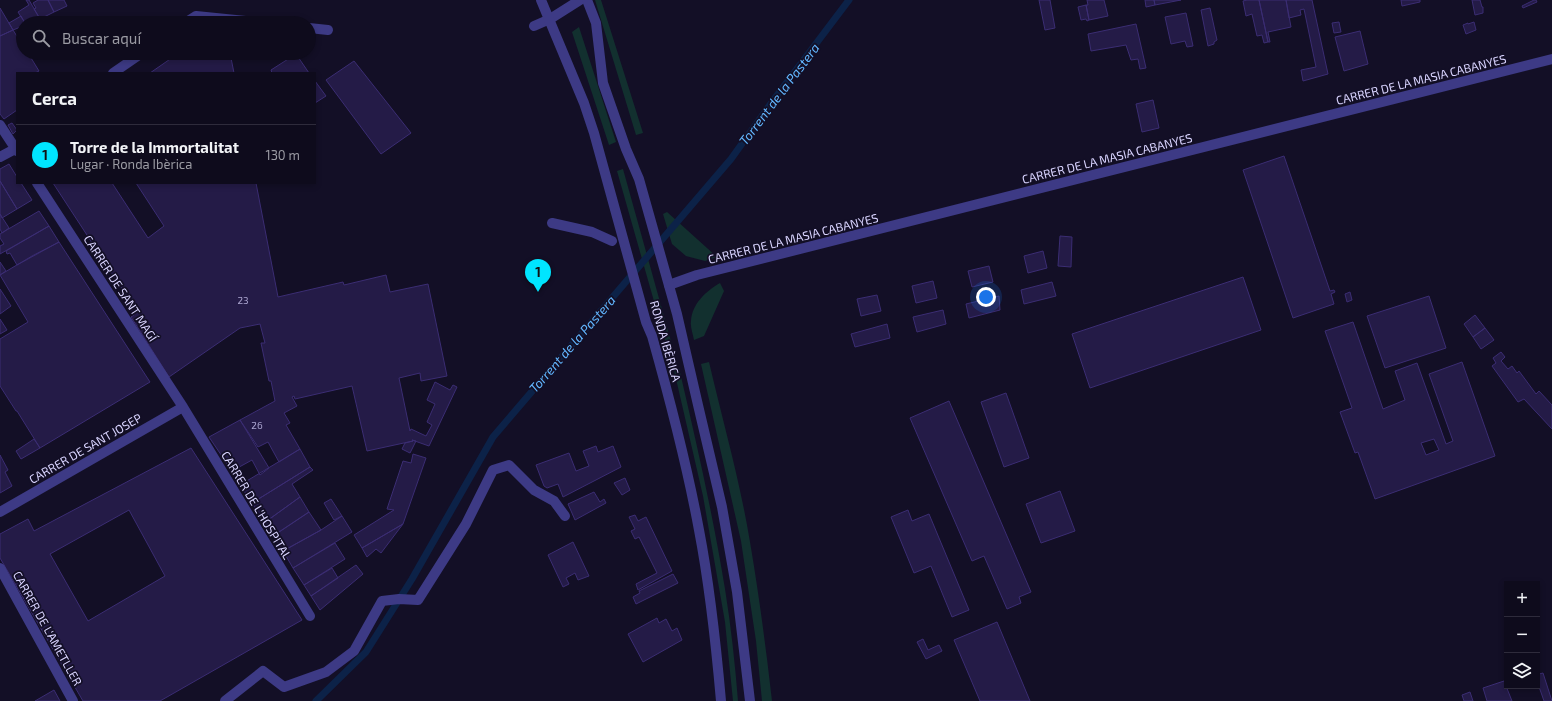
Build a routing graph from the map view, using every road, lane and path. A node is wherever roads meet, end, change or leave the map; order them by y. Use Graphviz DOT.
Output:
graph roads {
  1 [pos="541,0"];
  2 [pos="580,0"];
  3 [pos="587,0"];
  4 [pos="550,19"];
  5 [pos="534,26"];
  6 [pos="316,29"];
  7 [pos="328,30"];
  8 [pos="1552,59"];
  9 [pos="132,60"];
  10 [pos="114,72"];
  11 [pos="0,125"];
  12 [pos="16,149"];
  13 [pos="0,157"];
  14 [pos="39,184"];
  15 [pos="552,223"];
  16 [pos="612,241"];
  17 [pos="669,285"];
  18 [pos="183,407"];
  19 [pos="0,512"];
  20 [pos="565,516"];
  21 [pos="0,568"];
  22 [pos="310,616"];
  23 [pos="73,701"];
  24 [pos="225,701"];
  25 [pos="721,701"];
  26 [pos="750,701"];
  1 -- 4 [label="street, RONDA IBÈRICA"];
  2 -- 4 [label="street"];
  3 -- 17 [label="street, RONDA IBÈRICA"];
  4 -- 5 [label="street"];
  4 -- 25 [label="street, RONDA IBÈRICA"];
  6 -- 7 [label="street"];
  8 -- 17 [label="street, CARRER DE LA MASIA CABANYES"];
  9 -- 10 [label="street"];
  11 -- 12 [label="street"];
  12 -- 13 [label="street"];
  14 -- 18 [label="street, CARRER DE SANT MAGÍ"];
  15 -- 16 [label="street"];
  17 -- 26 [label="street, RONDA IBÈRICA"];
  18 -- 19 [label="street, CARRER DE SANT JOSEP"];
  18 -- 22 [label="street, CARRER DE L'HOSPITAL"];
  20 -- 24 [label="street"];
  21 -- 23 [label="street, CARRER DE L'AMETLLER"];
}
